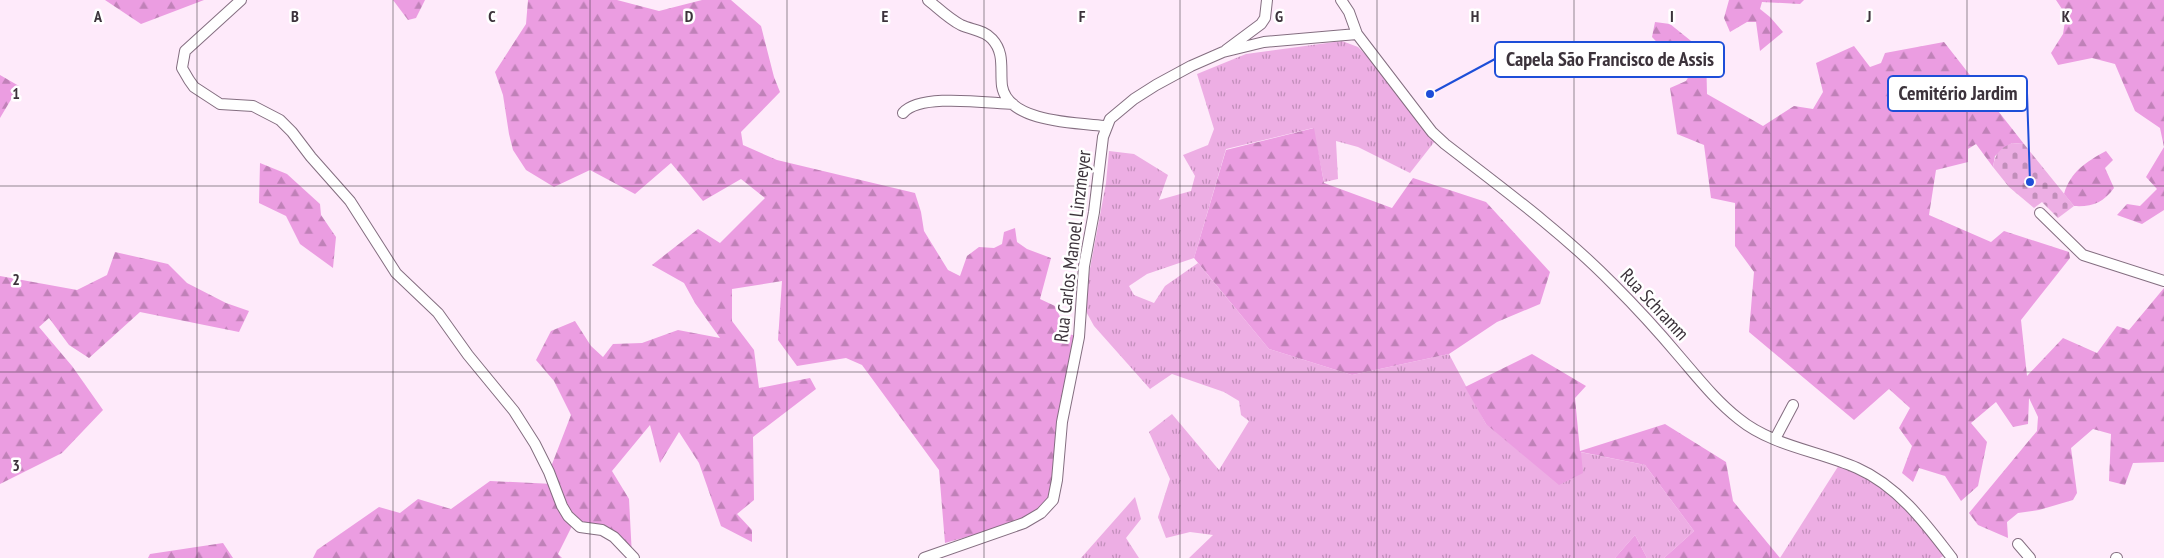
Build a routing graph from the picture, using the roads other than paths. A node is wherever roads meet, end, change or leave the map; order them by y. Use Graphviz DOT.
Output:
graph roads {
  1 [pos="241,0"];
  2 [pos="928,0"];
  3 [pos="1267,0"];
  4 [pos="1341,0"];
  5 [pos="1357,34"];
  6 [pos="1223,52"];
  7 [pos="1012,104"];
  8 [pos="903,113"];
  9 [pos="1106,126"];
  10 [pos="2040,213"];
  11 [pos="2164,281"];
  12 [pos="1793,405"];
  13 [pos="1775,439"];
  14 [pos="2018,544"];
  15 [pos="634,558"];
  16 [pos="924,558"];
  17 [pos="1952,558"];
  18 [pos="2030,558"];
  1 -- 15 [label="street"];
  2 -- 7 [label="street"];
  3 -- 6 [label="street"];
  4 -- 5 [label="street, Rua Schramm"];
  5 -- 6 [label="street, Rua Carlos Manoel Linzmeyer"];
  5 -- 13 [label="street, Rua Schramm"];
  6 -- 9 [label="street, Rua Carlos Manoel Linzmeyer"];
  7 -- 8 [label="street"];
  7 -- 9 [label="street"];
  9 -- 16 [label="street, Rua Carlos Manoel Linzmeyer"];
  10 -- 11 [label="street"];
  12 -- 13 [label="street"];
  13 -- 17 [label="street, Rua Schramm"];
  14 -- 18 [label="street"];
}
